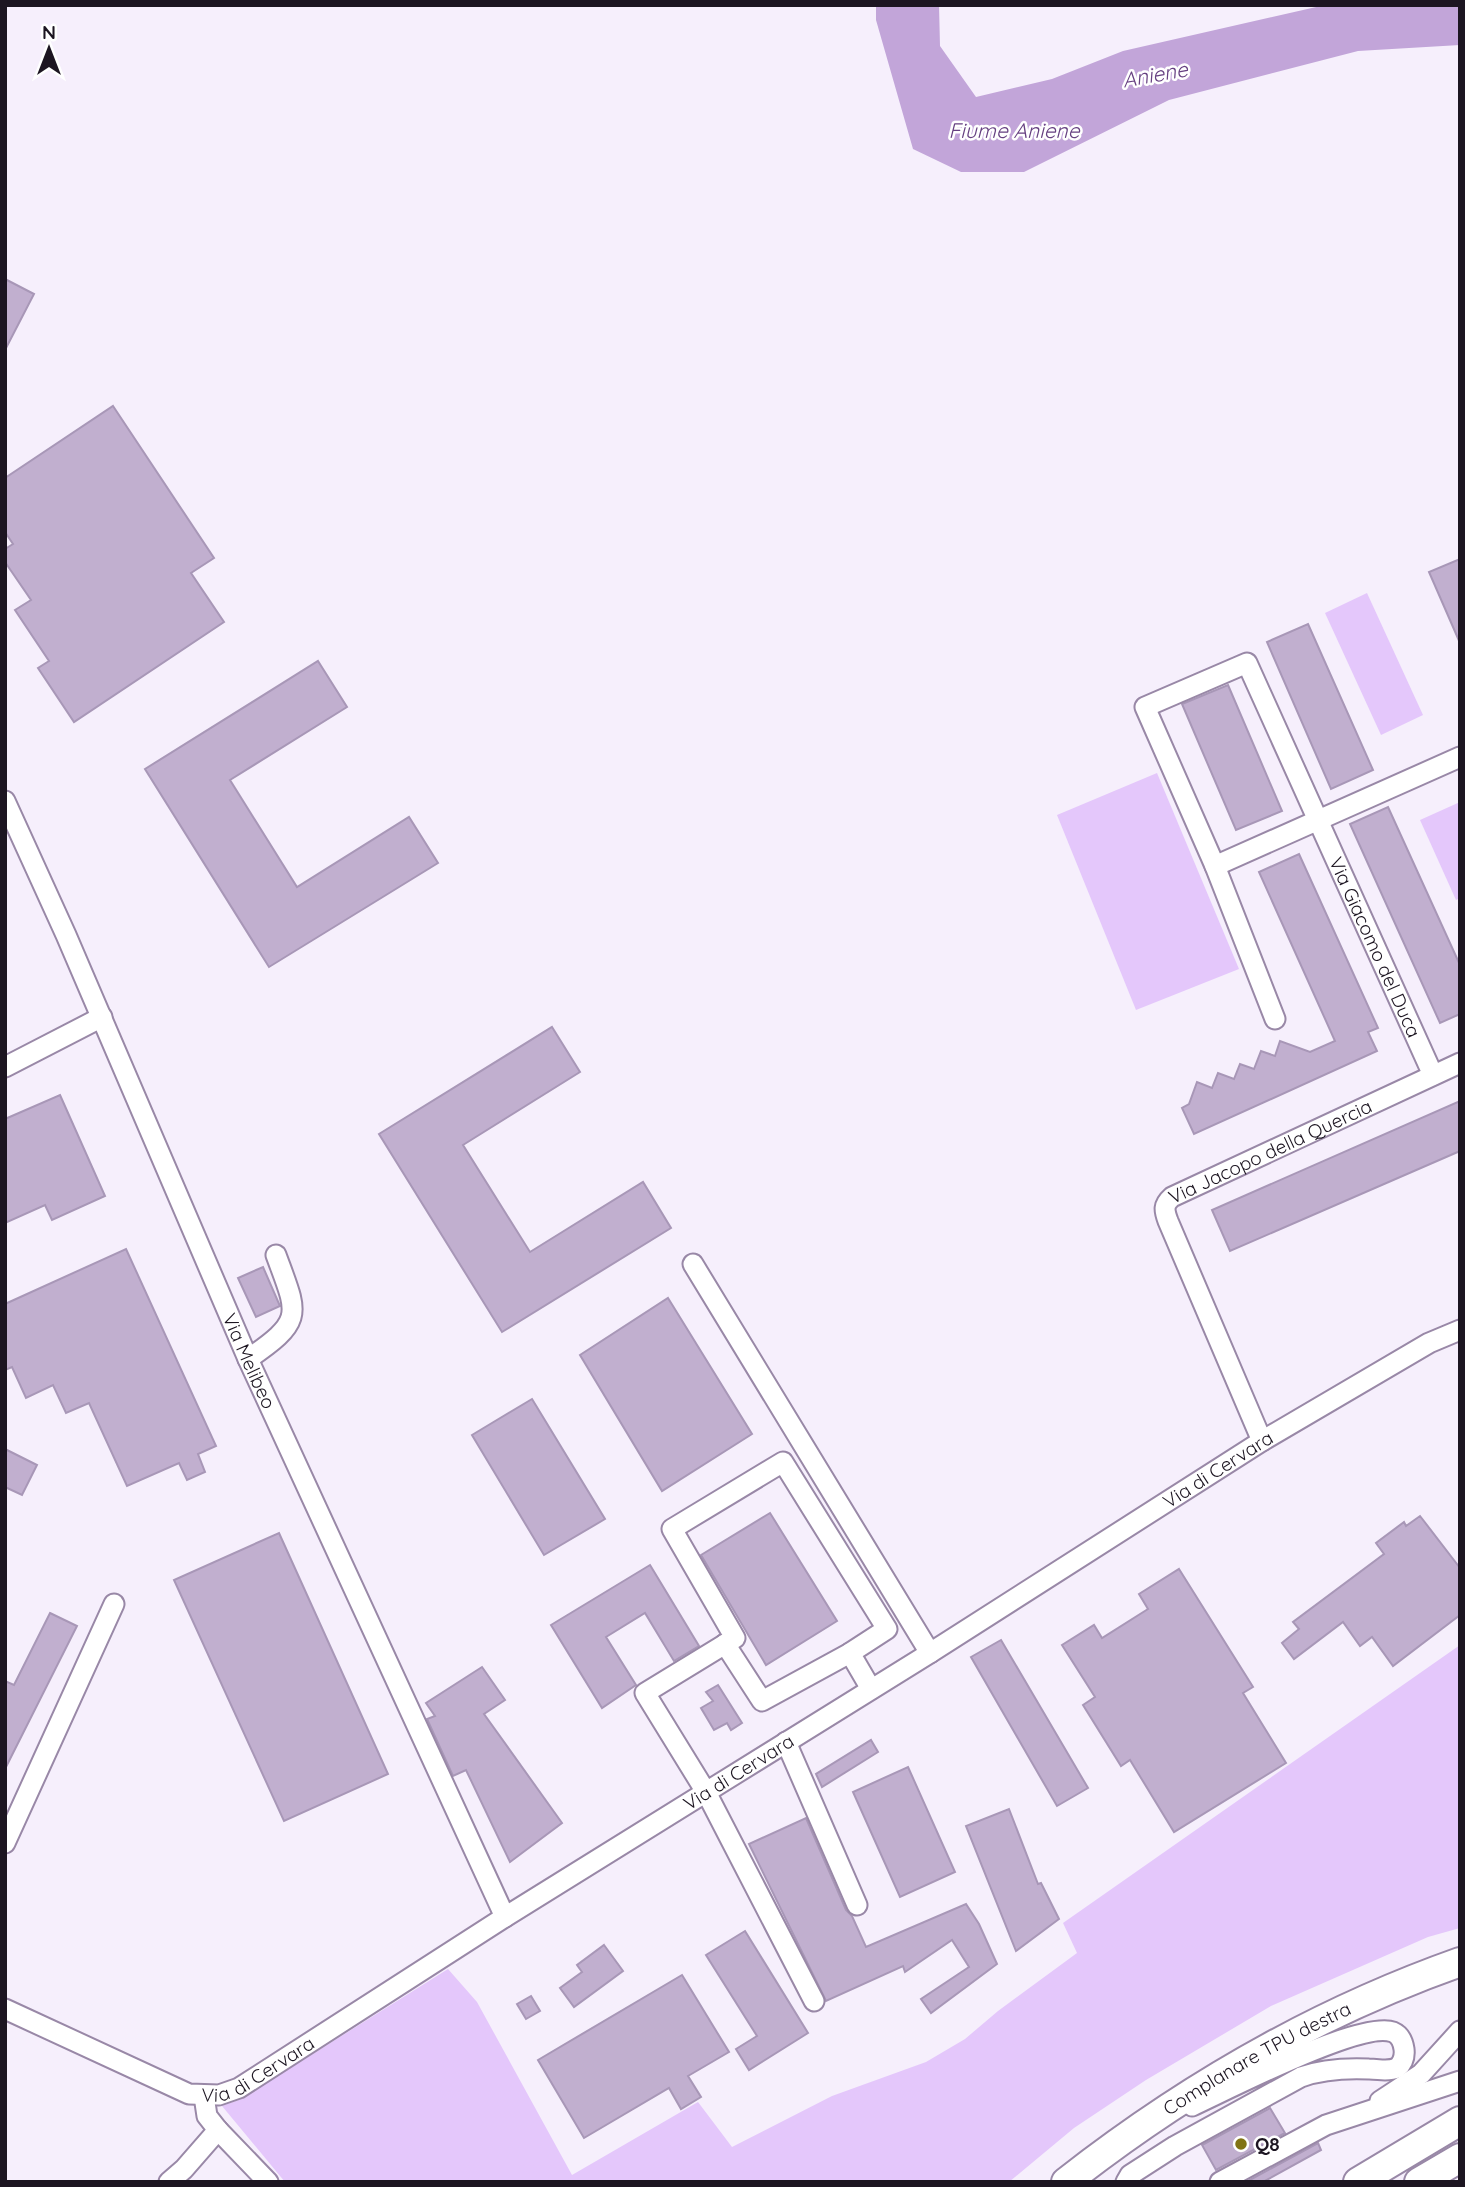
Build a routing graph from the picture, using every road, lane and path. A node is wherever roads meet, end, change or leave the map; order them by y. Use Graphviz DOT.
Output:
graph roads {
  1 [pos="1460,757"];
  2 [pos="5,801"];
  3 [pos="1317,820"];
  4 [pos="1215,866"];
  5 [pos="102,1017"];
  6 [pos="1275,1019"];
  7 [pos="1460,1063"];
  8 [pos="5,1067"];
  9 [pos="1433,1075"];
  10 [pos="276,1255"];
  11 [pos="693,1264"];
  12 [pos="1460,1330"];
  13 [pos="248,1359"];
  14 [pos="1262,1441"];
  15 [pos="114,1604"];
  16 [pos="725,1644"];
  17 [pos="850,1653"];
  18 [pos="930,1653"];
  19 [pos="872,1689"];
  20 [pos="786,1742"];
  21 [pos="705,1792"];
  22 [pos="5,1843"];
  23 [pos="857,1905"];
  24 [pos="505,1917"];
  25 [pos="1460,1962"];
  26 [pos="814,2001"];
  27 [pos="5,2009"];
  28 [pos="1460,2031"];
  29 [pos="1460,2081"];
  30 [pos="204,2096"];
  31 [pos="1362,2113"];
  32 [pos="1460,2122"];
  33 [pos="218,2130"];
  34 [pos="1133,2132"];
  35 [pos="1460,2158"];
  36 [pos="169,2182"];
  37 [pos="268,2182"];
  38 [pos="1066,2182"];
  39 [pos="1126,2182"];
  40 [pos="1220,2182"];
  41 [pos="1358,2182"];
  42 [pos="1419,2182"];
  1 -- 3 [label="street"];
  2 -- 5 [label="street, Via Melibeo"];
  3 -- 4 [label="street"];
  3 -- 4 [label="street, Via Giacomo del Duca"];
  3 -- 9 [label="street, Via Giacomo del Duca"];
  4 -- 6 [label="street, Via Giacomo del Duca"];
  5 -- 8 [label="street"];
  5 -- 13 [label="street, Via Melibeo"];
  7 -- 9 [label="street, Via Jacopo della Quercia"];
  9 -- 14 [label="street, Via Jacopo della Quercia"];
  10 -- 13 [label="street"];
  11 -- 18 [label="street"];
  12 -- 14 [label="street, Via di Cervara"];
  13 -- 24 [label="street, Via Melibeo"];
  14 -- 18 [label="street, Via di Cervara"];
  15 -- 22 [label="street"];
  16 -- 17 [label="street"];
  16 -- 17 [label="street"];
  16 -- 21 [label="street"];
  17 -- 19 [label="street"];
  18 -- 19 [label="street, Via di Cervara"];
  19 -- 20 [label="street, Via di Cervara"];
  20 -- 21 [label="street, Via di Cervara"];
  20 -- 23 [label="street"];
  21 -- 24 [label="street, Via di Cervara"];
  21 -- 26 [label="street"];
  24 -- 30 [label="street, Via di Cervara"];
  25 -- 34 [label="highway, Complanare TPU destra"];
  27 -- 30 [label="street, Via di Cervara"];
  28 -- 31 [label="street"];
  29 -- 31 [label="street"];
  30 -- 33 [label="street"];
  31 -- 40 [label="street"];
  32 -- 41 [label="highway"];
  33 -- 36 [label="street"];
  33 -- 37 [label="street"];
  34 -- 38 [label="highway, Complanare TPU destra"];
  34 -- 39 [label="street"];
  35 -- 42 [label="highway"];
}
